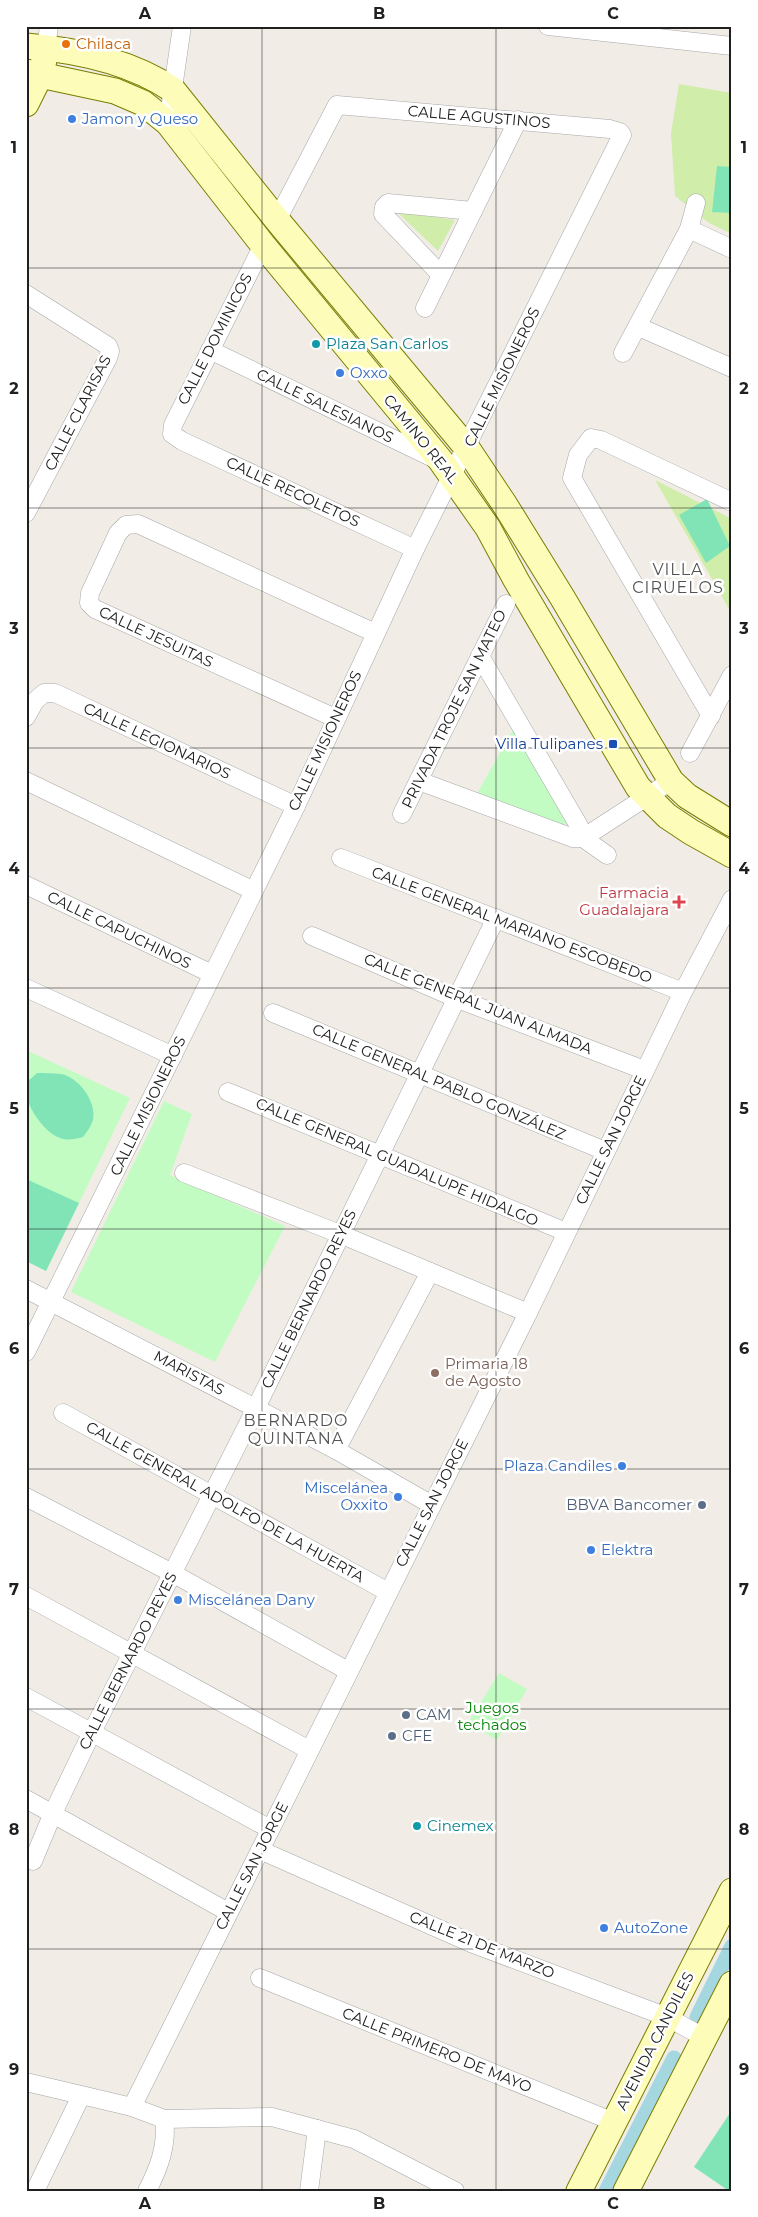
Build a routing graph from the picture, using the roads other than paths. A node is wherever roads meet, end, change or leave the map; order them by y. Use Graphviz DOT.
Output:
graph roads {
  1 [pos="182,26"];
  2 [pos="548,26"];
  3 [pos="40,40"];
  4 [pos="732,46"];
  5 [pos="34,73"];
  6 [pos="173,90"];
  7 [pos="26,104"];
  8 [pos="518,120"];
  9 [pos="168,123"];
  10 [pos="620,132"];
  11 [pos="696,203"];
  12 [pos="473,211"];
  13 [pos="277,220"];
  14 [pos="689,229"];
  15 [pos="263,245"];
  16 [pos="732,248"];
  17 [pos="442,275"];
  18 [pos="28,300"];
  19 [pos="425,308"];
  20 [pos="639,327"];
  21 [pos="210,350"];
  22 [pos="623,353"];
  23 [pos="732,368"];
  24 [pos="172,434"];
  25 [pos="467,448"];
  26 [pos="447,469"];
  27 [pos="732,502"];
  28 [pos="26,513"];
  29 [pos="415,549"];
  30 [pos="506,604"];
  31 [pos="375,633"];
  32 [pos="480,656"];
  33 [pos="732,675"];
  34 [pos="711,716"];
  35 [pos="26,717"];
  36 [pos="335,718"];
  37 [pos="690,753"];
  38 [pos="667,776"];
  39 [pos="26,781"];
  40 [pos="419,781"];
  41 [pos="642,792"];
  42 [pos="296,806"];
  43 [pos="402,814"];
  44 [pos="731,823"];
  45 [pos="581,832"];
  46 [pos="725,851"];
  47 [pos="607,855"];
  48 [pos="341,858"];
  49 [pos="26,885"];
  50 [pos="254,891"];
  51 [pos="732,899"];
  52 [pos="496,918"];
  53 [pos="312,936"];
  54 [pos="212,974"];
  55 [pos="26,988"];
  56 [pos="683,992"];
  57 [pos="458,999"];
  58 [pos="272,1013"];
  59 [pos="173,1056"];
  60 [pos="644,1070"];
  61 [pos="420,1074"];
  62 [pos="228,1092"];
  63 [pos="605,1151"];
  64 [pos="379,1155"];
  65 [pos="184,1173"];
  66 [pos="566,1232"];
  67 [pos="340,1234"];
  68 [pos="430,1272"];
  69 [pos="26,1289"];
  70 [pos="51,1301"];
  71 [pos="528,1313"];
  72 [pos="26,1352"];
  73 [pos="256,1408"];
  74 [pos="63,1413"];
  75 [pos="336,1450"];
  76 [pos="212,1496"];
  77 [pos="26,1497"];
  78 [pos="432,1505"];
  79 [pos="172,1573"];
  80 [pos="388,1592"];
  81 [pos="26,1596"];
  82 [pos="132,1654"];
  83 [pos="348,1671"];
  84 [pos="26,1697"];
  85 [pos="92,1732"];
  86 [pos="309,1750"];
  87 [pos="26,1799"];
  88 [pos="53,1813"];
  89 [pos="270,1829"];
  90 [pos="260,1850"];
  91 [pos="33,1861"];
  92 [pos="732,1891"];
  93 [pos="228,1912"];
  94 [pos="260,1978"];
  95 [pos="732,1984"];
  96 [pos="673,2020"];
  97 [pos="701,2034"];
  98 [pos="26,2082"];
  99 [pos="81,2096"];
  100 [pos="132,2107"];
  101 [pos="164,2119"];
  102 [pos="614,2122"];
  103 [pos="317,2129"];
  104 [pos="34,2191"];
  105 [pos="147,2191"];
  106 [pos="309,2191"];
  107 [pos="455,2191"];
  108 [pos="579,2191"];
  109 [pos="626,2191"];
  1 -- 6 [label="street"];
  2 -- 4 [label="street"];
  3 -- 5 [label="street"];
  3 -- 6 [label="street, CAMINO REAL"];
  5 -- 7 [label="street"];
  5 -- 9 [label="street, CAMINO REAL"];
  6 -- 9 [label="street"];
  6 -- 13 [label="street, CAMINO REAL"];
  8 -- 10 [label="street, CALLE AGUSTINOS"];
  8 -- 12 [label="street"];
  8 -- 13 [label="street, CALLE AGUSTINOS"];
  9 -- 15 [label="street, CAMINO REAL"];
  10 -- 25 [label="street, CALLE MISIONEROS"];
  11 -- 14 [label="street"];
  12 -- 17 [label="street"];
  12 -- 17 [label="street"];
  13 -- 25 [label="street, CAMINO REAL"];
  14 -- 16 [label="street"];
  14 -- 20 [label="street"];
  15 -- 21 [label="street, CALLE DOMINICOS"];
  15 -- 26 [label="street, CAMINO REAL"];
  17 -- 19 [label="street"];
  18 -- 28 [label="street, CALLE CLARISAS"];
  20 -- 22 [label="street"];
  20 -- 23 [label="street"];
  21 -- 24 [label="street, CALLE DOMINICOS"];
  21 -- 26 [label="street, CALLE SALESIANOS"];
  24 -- 29 [label="street, CALLE RECOLETOS"];
  25 -- 26 [label="street, CALLE MISIONEROS"];
  25 -- 38 [label="street, CAMINO REAL"];
  26 -- 29 [label="street, CALLE MISIONEROS"];
  26 -- 41 [label="street, CAMINO REAL"];
  27 -- 34 [label="street"];
  29 -- 31 [label="street, CALLE MISIONEROS"];
  30 -- 32 [label="street, PRIVADA TROJE SAN MATEO"];
  31 -- 36 [label="street, CALLE MISIONEROS"];
  31 -- 36 [label="street, CALLE JESUITAS"];
  32 -- 40 [label="street, PRIVADA TROJE SAN MATEO"];
  32 -- 45 [label="street"];
  33 -- 34 [label="street"];
  34 -- 37 [label="street"];
  35 -- 42 [label="street, CALLE LEGIONARIOS"];
  36 -- 42 [label="street, CALLE MISIONEROS"];
  38 -- 41 [label="street"];
  38 -- 44 [label="street, CAMINO REAL"];
  39 -- 50 [label="street"];
  40 -- 43 [label="street, PRIVADA TROJE SAN MATEO"];
  40 -- 45 [label="street"];
  41 -- 45 [label="street"];
  41 -- 46 [label="street, CAMINO REAL"];
  42 -- 50 [label="street, CALLE MISIONEROS"];
  44 -- 46 [label="street"];
  45 -- 47 [label="street"];
  48 -- 52 [label="street, CALLE GENERAL MARIANO ESCOBEDO"];
  49 -- 54 [label="street, CALLE CAPUCHINOS"];
  50 -- 54 [label="street, CALLE MISIONEROS"];
  51 -- 56 [label="street, CALLE SAN JORGE"];
  52 -- 56 [label="street, CALLE GENERAL MARIANO ESCOBEDO"];
  52 -- 57 [label="street, CALLE BERNARDO REYES"];
  53 -- 57 [label="street, CALLE GENERAL JUAN ALMADA"];
  54 -- 59 [label="street, CALLE MISIONEROS"];
  55 -- 59 [label="street"];
  56 -- 60 [label="street, CALLE SAN JORGE"];
  57 -- 60 [label="street, CALLE GENERAL JUAN ALMADA"];
  57 -- 61 [label="street, CALLE BERNARDO REYES"];
  58 -- 61 [label="street, CALLE GENERAL PABLO GONZÁLEZ"];
  59 -- 70 [label="street, CALLE MISIONEROS"];
  60 -- 63 [label="street, CALLE SAN JORGE"];
  61 -- 63 [label="street, CALLE GENERAL PABLO GONZÁLEZ"];
  61 -- 64 [label="street, CALLE BERNARDO REYES"];
  62 -- 64 [label="street, CALLE GENERAL GUADALUPE HIDALGO"];
  63 -- 66 [label="street, CALLE SAN JORGE"];
  64 -- 66 [label="street, CALLE GENERAL GUADALUPE HIDALGO"];
  64 -- 67 [label="street, CALLE BERNARDO REYES"];
  65 -- 67 [label="street"];
  66 -- 71 [label="street, CALLE SAN JORGE"];
  67 -- 68 [label="street"];
  67 -- 73 [label="street, CALLE BERNARDO REYES"];
  68 -- 71 [label="street"];
  68 -- 75 [label="street"];
  69 -- 70 [label="street, MARISTAS"];
  70 -- 72 [label="street, CALLE MISIONEROS"];
  70 -- 73 [label="street, MARISTAS"];
  71 -- 78 [label="street, CALLE SAN JORGE"];
  73 -- 75 [label="street, MARISTAS"];
  73 -- 76 [label="street, CALLE BERNARDO REYES"];
  74 -- 76 [label="street, CALLE GENERAL ADOLFO DE LA HUERTA"];
  75 -- 78 [label="street, MARISTAS"];
  76 -- 79 [label="street, CALLE BERNARDO REYES"];
  76 -- 80 [label="street, CALLE GENERAL ADOLFO DE LA HUERTA"];
  77 -- 79 [label="street"];
  78 -- 80 [label="street, CALLE SAN JORGE"];
  79 -- 82 [label="street, CALLE BERNARDO REYES"];
  79 -- 83 [label="street"];
  80 -- 83 [label="street, CALLE SAN JORGE"];
  81 -- 82 [label="street"];
  82 -- 85 [label="street, CALLE BERNARDO REYES"];
  82 -- 86 [label="street"];
  83 -- 86 [label="street, CALLE SAN JORGE"];
  84 -- 85 [label="street"];
  85 -- 88 [label="street, CALLE BERNARDO REYES"];
  85 -- 89 [label="street"];
  86 -- 89 [label="street, CALLE SAN JORGE"];
  87 -- 88 [label="street"];
  88 -- 91 [label="street, CALLE BERNARDO REYES"];
  88 -- 93 [label="street"];
  89 -- 90 [label="street, CALLE SAN JORGE"];
  90 -- 93 [label="street, CALLE SAN JORGE"];
  90 -- 96 [label="street, CALLE 21 DE MARZO"];
  92 -- 96 [label="street, AVENIDA CANDILES"];
  93 -- 100 [label="street, CALLE SAN JORGE"];
  94 -- 102 [label="street, CALLE PRIMERO DE MAYO"];
  95 -- 97 [label="street"];
  96 -- 97 [label="street, CALLE 21 DE MARZO"];
  96 -- 102 [label="street, AVENIDA CANDILES"];
  97 -- 109 [label="street"];
  98 -- 99 [label="street"];
  99 -- 100 [label="street"];
  99 -- 104 [label="street"];
  100 -- 101 [label="street"];
  101 -- 103 [label="street"];
  101 -- 105 [label="street"];
  102 -- 108 [label="street, AVENIDA CANDILES"];
  103 -- 106 [label="street"];
  103 -- 107 [label="street"];
}
